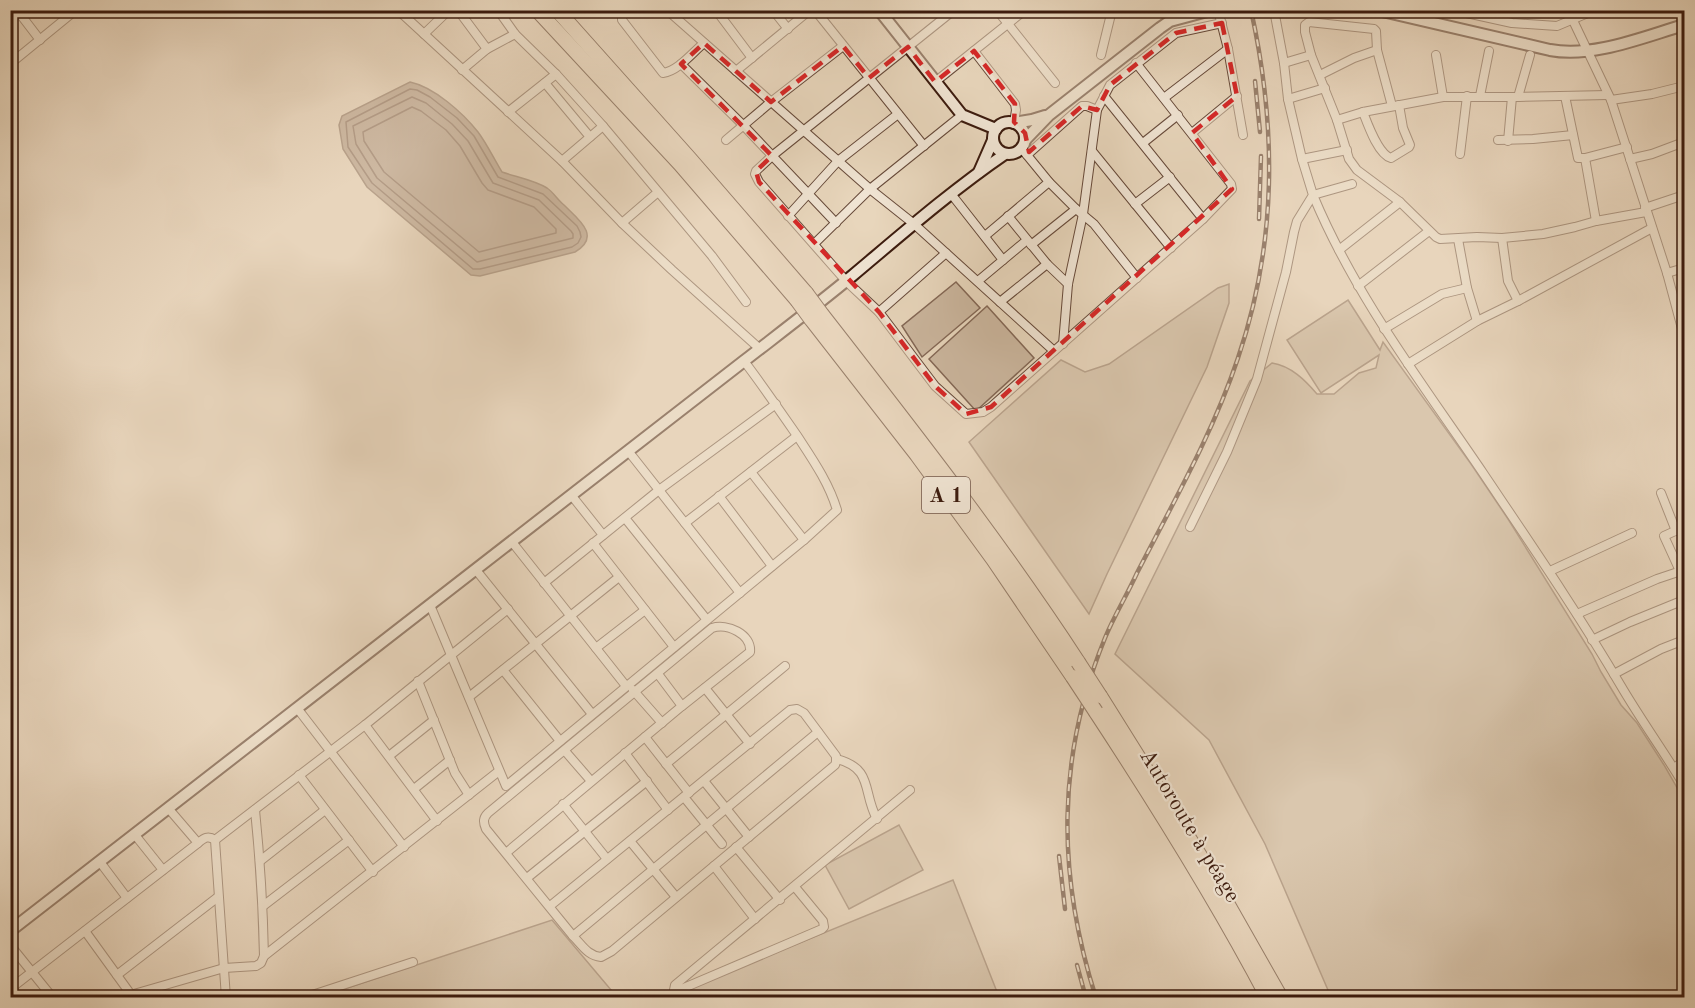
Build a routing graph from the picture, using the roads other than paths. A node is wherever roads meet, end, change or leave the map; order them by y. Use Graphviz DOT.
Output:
graph roads {
  1 [pos="15,10"];
  2 [pos="76,10"];
  3 [pos="398,10"];
  4 [pos="449,10"];
  5 [pos="458,10"];
  6 [pos="498,10"];
  7 [pos="537,10"];
  8 [pos="556,10"];
  9 [pos="667,10"];
  10 [pos="716,10"];
  11 [pos="772,10"];
  12 [pos="813,10"];
  13 [pos="954,10"];
  14 [pos="997,10"];
  15 [pos="1025,10"];
  16 [pos="1112,10"];
  17 [pos="1211,10"];
  18 [pos="1218,10"];
  19 [pos="1274,10"];
  20 [pos="1378,10"];
  21 [pos="1453,10"];
  22 [pos="1568,10"];
  23 [pos="1595,10"];
  24 [pos="880,11"];
  25 [pos="625,12"];
  26 [pos="10,13"];
  27 [pos="1573,20"];
  28 [pos="1222,23"];
  29 [pos="1008,24"];
  30 [pos="1684,25"];
  31 [pos="788,29"];
  32 [pos="424,34"];
  33 [pos="515,34"];
  34 [pos="40,40"];
  35 [pos="704,42"];
  36 [pos="843,45"];
  37 [pos="908,47"];
  38 [pos="487,49"];
  39 [pos="1228,49"];
  40 [pos="1377,50"];
  41 [pos="974,51"];
  42 [pos="1489,51"];
  43 [pos="1588,51"];
  44 [pos="1101,55"];
  45 [pos="1311,55"];
  46 [pos="1436,55"];
  47 [pos="1530,55"];
  48 [pos="752,58"];
  49 [pos="1136,63"];
  50 [pos="1284,63"];
  51 [pos="10,64"];
  52 [pos="681,64"];
  53 [pos="462,70"];
  54 [pos="736,71"];
  55 [pos="556,74"];
  56 [pos="1320,75"];
  57 [pos="869,78"];
  58 [pos="935,82"];
  59 [pos="545,83"];
  60 [pos="1054,83"];
  61 [pos="1684,86"];
  62 [pos="1325,88"];
  63 [pos="1104,96"];
  64 [pos="1237,96"];
  65 [pos="1467,96"];
  66 [pos="1480,96"];
  67 [pos="1564,96"];
  68 [pos="1443,97"];
  69 [pos="1515,97"];
  70 [pos="1610,97"];
  71 [pos="1164,98"];
  72 [pos="1288,99"];
  73 [pos="771,102"];
  74 [pos="1395,105"];
  75 [pos="1097,110"];
  76 [pos="508,112"];
  77 [pos="1363,112"];
  78 [pos="898,114"];
  79 [pos="1048,115"];
  80 [pos="1178,115"];
  81 [pos="962,116"];
  82 [pos="1337,120"];
  83 [pos="1014,123"];
  84 [pos="744,125"];
  85 [pos="603,126"];
  86 [pos="804,131"];
  87 [pos="1192,133"];
  88 [pos="995,134"];
  89 [pos="1243,135"];
  90 [pos="1573,135"];
  91 [pos="590,137"];
  92 [pos="726,140"];
  93 [pos="1498,140"];
  94 [pos="1508,141"];
  95 [pos="1684,142"];
  96 [pos="1143,144"];
  97 [pos="924,146"];
  98 [pos="1627,147"];
  99 [pos="1025,148"];
  100 [pos="1347,150"];
  101 [pos="1092,151"];
  102 [pos="1005,154"];
  103 [pos="1460,154"];
  104 [pos="772,156"];
  105 [pos="1585,158"];
  106 [pos="1302,159"];
  107 [pos="1630,159"];
  108 [pos="562,161"];
  109 [pos="838,161"];
  110 [pos="979,172"];
  111 [pos="1170,177"];
  112 [pos="1049,182"];
  113 [pos="1352,184"];
  114 [pos="870,189"];
  115 [pos="658,192"];
  116 [pos="808,194"];
  117 [pos="952,195"];
  118 [pos="1313,195"];
  119 [pos="1684,195"];
  120 [pos="1400,202"];
  121 [pos="1136,204"];
  122 [pos="1646,210"];
  123 [pos="1080,212"];
  124 [pos="788,216"];
  125 [pos="1008,216"];
  126 [pos="1203,219"];
  127 [pos="1596,221"];
  128 [pos="622,223"];
  129 [pos="836,223"];
  130 [pos="914,224"];
  131 [pos="1652,228"];
  132 [pos="1429,231"];
  133 [pos="985,236"];
  134 [pos="1502,238"];
  135 [pos="1458,239"];
  136 [pos="1029,243"];
  137 [pos="814,244"];
  138 [pos="1171,248"];
  139 [pos="1339,250"];
  140 [pos="946,253"];
  141 [pos="1004,260"];
  142 [pos="1047,264"];
  143 [pos="1684,268"];
  144 [pos="1667,273"];
  145 [pos="1137,278"];
  146 [pos="846,281"];
  147 [pos="978,281"];
  148 [pos="1068,284"];
  149 [pos="1358,286"];
  150 [pos="1467,288"];
  151 [pos="801,296"];
  152 [pos="1518,301"];
  153 [pos="746,302"];
  154 [pos="1000,302"];
  155 [pos="879,312"];
  156 [pos="816,315"];
  157 [pos="1683,320"];
  158 [pos="1477,321"];
  159 [pos="1384,329"];
  160 [pos="1684,336"];
  161 [pos="1063,344"];
  162 [pos="760,349"];
  163 [pos="1054,351"];
  164 [pos="744,361"];
  165 [pos="1408,364"];
  166 [pos="776,404"];
  167 [pos="797,436"];
  168 [pos="629,452"];
  169 [pos="751,472"];
  170 [pos="659,490"];
  171 [pos="1661,493"];
  172 [pos="572,496"];
  173 [pos="719,496"];
  174 [pos="626,518"];
  175 [pos="685,523"];
  176 [pos="1190,526"];
  177 [pos="1684,527"];
  178 [pos="1676,531"];
  179 [pos="1632,533"];
  180 [pos="603,535"];
  181 [pos="804,540"];
  182 [pos="512,542"];
  183 [pos="593,543"];
  184 [pos="772,566"];
  185 [pos="476,570"];
  186 [pos="1682,570"];
  187 [pos="1550,571"];
  188 [pos="619,577"];
  189 [pos="544,583"];
  190 [pos="740,593"];
  191 [pos="1684,600"];
  192 [pos="430,605"];
  193 [pos="508,609"];
  194 [pos="645,610"];
  195 [pos="1577,614"];
  196 [pos="570,616"];
  197 [pos="707,620"];
  198 [pos="1592,640"];
  199 [pos="1684,640"];
  200 [pos="535,643"];
  201 [pos="674,647"];
  202 [pos="596,648"];
  203 [pos="451,654"];
  204 [pos="785,666"];
  205 [pos="503,670"];
  206 [pos="658,674"];
  207 [pos="1614,674"];
  208 [pos="418,681"];
  209 [pos="627,685"];
  210 [pos="705,688"];
  211 [pos="635,693"];
  212 [pos="469,697"];
  213 [pos="682,706"];
  214 [pos="297,708"];
  215 [pos="592,714"];
  216 [pos="726,715"];
  217 [pos="434,720"];
  218 [pos="662,723"];
  219 [pos="365,725"];
  220 [pos="818,732"];
  221 [pos="645,737"];
  222 [pos="560,741"];
  223 [pos="750,744"];
  224 [pos="331,751"];
  225 [pos="565,751"];
  226 [pos="625,753"];
  227 [pos="388,756"];
  228 [pos="837,759"];
  229 [pos="450,760"];
  230 [pos="1684,760"];
  231 [pos="666,764"];
  232 [pos="1674,768"];
  233 [pos="499,771"];
  234 [pos="299,776"];
  235 [pos="646,781"];
  236 [pos="704,781"];
  237 [pos="591,782"];
  238 [pos="1684,785"];
  239 [pos="414,789"];
  240 [pos="910,790"];
  241 [pos="470,795"];
  242 [pos="686,795"];
  243 [pos="563,804"];
  244 [pos="168,808"];
  245 [pos="728,808"];
  246 [pos="255,810"];
  247 [pos="325,810"];
  248 [pos="668,810"];
  249 [pos="877,819"];
  250 [pos="436,821"];
  251 [pos="707,826"];
  252 [pos="585,831"];
  253 [pos="135,835"];
  254 [pos="749,837"];
  255 [pos="215,840"];
  256 [pos="349,840"];
  257 [pos="630,841"];
  258 [pos="198,843"];
  259 [pos="722,844"];
  260 [pos="404,846"];
  261 [pos="736,847"];
  262 [pos="506,853"];
  263 [pos="608,859"];
  264 [pos="260,861"];
  265 [pos="100,862"];
  266 [pos="714,866"];
  267 [pos="163,870"];
  268 [pos="653,870"];
  269 [pos="373,872"];
  270 [pos="526,878"];
  271 [pos="795,887"];
  272 [pos="218,897"];
  273 [pos="676,897"];
  274 [pos="127,898"];
  275 [pos="780,900"];
  276 [pos="263,906"];
  277 [pos="550,906"];
  278 [pos="755,919"];
  279 [pos="10,931"];
  280 [pos="85,931"];
  281 [pos="573,936"];
  282 [pos="10,945"];
  283 [pos="264,956"];
  284 [pos="413,962"];
  285 [pos="224,968"];
  286 [pos="33,972"];
  287 [pos="117,975"];
  288 [pos="10,989"];
  289 [pos="132,996"];
  290 [pos="53,998"];
  291 [pos="120,998"];
  292 [pos="226,998"];
  293 [pos="303,998"];
  294 [pos="1268,998"];
  295 [pos="1281,998"];
  1 -- 26 [label="street"];
  1 -- 34 [label="street"];
  2 -- 34 [label="street"];
  3 -- 32 [label="street"];
  4 -- 32 [label="street"];
  5 -- 38 [label="street"];
  6 -- 33 [label="street"];
  7 -- 151 [label="highway, A 1"];
  8 -- 151 [label="highway, A 1"];
  9 -- 35 [label="street"];
  10 -- 48 [label="street"];
  11 -- 31 [label="street"];
  12 -- 31 [label="street"];
  12 -- 36 [label="street"];
  13 -- 37 [label="street"];
  14 -- 29 [label="street"];
  15 -- 29 [label="street"];
  16 -- 44 [label="street"];
  17 -- 79 [label="street"];
  18 -- 28 [label="street"];
  19 -- 50 [label="street"];
  20 -- 43 [label="street"];
  21 -- 27 [label="street"];
  22 -- 27 [label="street"];
  23 -- 27 [label="street"];
  24 -- 37 [label="street"];
  25 -- 52 [label="street"];
  27 -- 43 [label="street"];
  28 -- 39 [label="street"];
  28 -- 49 [label="street"];
  29 -- 41 [label="street"];
  29 -- 60 [label="street"];
  30 -- 43 [label="street"];
  31 -- 48 [label="street"];
  32 -- 53 [label="street"];
  33 -- 38 [label="street"];
  33 -- 55 [label="street"];
  34 -- 51 [label="street"];
  35 -- 52 [label="street"];
  35 -- 54 [label="street"];
  36 -- 57 [label="street"];
  36 -- 73 [label="street"];
  37 -- 57 [label="street"];
  37 -- 58 [label="street"];
  38 -- 53 [label="street"];
  39 -- 64 [label="street"];
  39 -- 71 [label="street"];
  40 -- 45 [label="street"];
  40 -- 56 [label="street"];
  40 -- 74 [label="street"];
  41 -- 58 [label="street"];
  41 -- 83 [label="street"];
  42 -- 66 [label="street"];
  43 -- 70 [label="street"];
  45 -- 50 [label="street"];
  45 -- 56 [label="street"];
  46 -- 68 [label="street"];
  47 -- 69 [label="street"];
  48 -- 54 [label="street"];
  49 -- 63 [label="street"];
  49 -- 71 [label="street"];
  50 -- 72 [label="street"];
  52 -- 84 [label="street"];
  53 -- 76 [label="street"];
  54 -- 73 [label="street"];
  55 -- 59 [label="street"];
  55 -- 85 [label="street"];
  56 -- 62 [label="street"];
  57 -- 78 [label="street"];
  57 -- 86 [label="street"];
  58 -- 81 [label="street"];
  59 -- 76 [label="street"];
  59 -- 91 [label="street"];
  61 -- 70 [label="street"];
  62 -- 72 [label="street"];
  62 -- 82 [label="street"];
  63 -- 75 [label="street"];
  63 -- 96 [label="street"];
  64 -- 87 [label="street"];
  64 -- 89 [label="street"];
  65 -- 66 [label="street"];
  65 -- 68 [label="street"];
  65 -- 103 [label="street"];
  66 -- 69 [label="street"];
  67 -- 69 [label="street"];
  67 -- 70 [label="street"];
  67 -- 90 [label="street"];
  68 -- 74 [label="street"];
  69 -- 94 [label="street"];
  70 -- 98 [label="street"];
  71 -- 80 [label="street"];
  72 -- 106 [label="street"];
  73 -- 84 [label="street"];
  73 -- 86 [label="street"];
  74 -- 77 [label="street"];
  74 -- 77 [label="street"];
  75 -- 99 [label="street"];
  75 -- 101 [label="street"];
  76 -- 108 [label="street"];
  77 -- 82 [label="street"];
  78 -- 97 [label="street"];
  78 -- 109 [label="street"];
  79 -- 83 [label="street"];
  79 -- 99 [label="street"];
  80 -- 87 [label="street"];
  80 -- 96 [label="street"];
  81 -- 88 [label="street"];
  81 -- 97 [label="street"];
  82 -- 100 [label="street"];
  83 -- 88 [label="street"];
  83 -- 99 [label="street"];
  84 -- 92 [label="street"];
  84 -- 104 [label="street"];
  85 -- 91 [label="street"];
  85 -- 115 [label="street"];
  86 -- 104 [label="street"];
  86 -- 109 [label="street"];
  87 -- 126 [label="street"];
  88 -- 102 [label="street"];
  88 -- 110 [label="street"];
  90 -- 94 [label="street"];
  90 -- 105 [label="street"];
  91 -- 108 [label="street"];
  93 -- 94 [label="street"];
  95 -- 107 [label="street"];
  96 -- 111 [label="street"];
  97 -- 114 [label="street"];
  98 -- 105 [label="street"];
  98 -- 107 [label="street"];
  99 -- 102 [label="street"];
  99 -- 112 [label="street"];
  100 -- 106 [label="street"];
  100 -- 120 [label="street"];
  101 -- 121 [label="street"];
  101 -- 123 [label="street"];
  102 -- 110 [label="street"];
  104 -- 116 [label="street"];
  104 -- 124 [label="street"];
  105 -- 127 [label="street"];
  106 -- 118 [label="street"];
  107 -- 122 [label="street"];
  108 -- 128 [label="street"];
  109 -- 114 [label="street"];
  109 -- 116 [label="street"];
  110 -- 117 [label="street"];
  111 -- 121 [label="street"];
  111 -- 126 [label="street"];
  112 -- 123 [label="street"];
  112 -- 125 [label="street"];
  113 -- 118 [label="street"];
  114 -- 129 [label="street"];
  114 -- 130 [label="street"];
  115 -- 128 [label="street"];
  115 -- 153 [label="street"];
  116 -- 124 [label="street"];
  116 -- 129 [label="street"];
  117 -- 130 [label="street"];
  117 -- 133 [label="street"];
  118 -- 139 [label="street"];
  118 -- 176 [label="street"];
  119 -- 122 [label="street"];
  120 -- 132 [label="street"];
  120 -- 139 [label="street"];
  121 -- 138 [label="street"];
  122 -- 127 [label="street"];
  122 -- 131 [label="street"];
  123 -- 136 [label="street"];
  123 -- 145 [label="street"];
  123 -- 148 [label="street"];
  124 -- 137 [label="street"];
  125 -- 133 [label="street"];
  125 -- 136 [label="street"];
  126 -- 138 [label="street"];
  127 -- 134 [label="street"];
  128 -- 162 [label="street"];
  129 -- 137 [label="street"];
  130 -- 140 [label="street"];
  130 -- 146 [label="street"];
  131 -- 144 [label="street"];
  131 -- 152 [label="street"];
  132 -- 135 [label="street"];
  132 -- 149 [label="street"];
  133 -- 141 [label="street"];
  134 -- 135 [label="street"];
  134 -- 152 [label="street"];
  135 -- 150 [label="street"];
  136 -- 141 [label="street"];
  136 -- 142 [label="street"];
  137 -- 146 [label="street"];
  138 -- 145 [label="street"];
  139 -- 149 [label="street"];
  140 -- 147 [label="street"];
  140 -- 155 [label="street"];
  141 -- 147 [label="street"];
  142 -- 148 [label="street"];
  142 -- 154 [label="street"];
  143 -- 144 [label="street"];
  144 -- 157 [label="street"];
  145 -- 161 [label="street"];
  146 -- 155 [label="street"];
  146 -- 162 [label="street"];
  147 -- 154 [label="street"];
  148 -- 161 [label="street"];
  149 -- 159 [label="street"];
  150 -- 158 [label="street"];
  150 -- 159 [label="street"];
  151 -- 156 [label="highway, A 1, bridge"];
  152 -- 158 [label="street"];
  154 -- 163 [label="street"];
  155 -- 163 [label="street"];
  156 -- 294 [label="highway, Autoroute à péage / A 1, bridge"];
  156 -- 295 [label="highway, A 1, bridge"];
  157 -- 160 [label="street"];
  158 -- 165 [label="street"];
  159 -- 165 [label="street"];
  161 -- 163 [label="street"];
  162 -- 164 [label="street"];
  164 -- 166 [label="street"];
  164 -- 168 [label="street"];
  165 -- 187 [label="street"];
  166 -- 167 [label="street"];
  166 -- 170 [label="street"];
  167 -- 169 [label="street"];
  167 -- 181 [label="street"];
  168 -- 170 [label="street"];
  168 -- 172 [label="street"];
  169 -- 173 [label="street"];
  169 -- 181 [label="street"];
  170 -- 174 [label="street"];
  170 -- 175 [label="street"];
  171 -- 178 [label="street"];
  172 -- 180 [label="street"];
  172 -- 182 [label="street"];
  173 -- 175 [label="street"];
  173 -- 184 [label="street"];
  174 -- 180 [label="street"];
  174 -- 197 [label="street"];
  175 -- 190 [label="street"];
  177 -- 178 [label="street"];
  178 -- 186 [label="street"];
  179 -- 187 [label="street"];
  180 -- 183 [label="street"];
  181 -- 184 [label="street"];
  182 -- 185 [label="street"];
  182 -- 189 [label="street"];
  183 -- 188 [label="street"];
  183 -- 189 [label="street"];
  184 -- 190 [label="street"];
  185 -- 192 [label="street"];
  185 -- 193 [label="street"];
  186 -- 195 [label="street"];
  187 -- 195 [label="street"];
  188 -- 194 [label="street"];
  188 -- 196 [label="street"];
  189 -- 196 [label="street"];
  190 -- 197 [label="street"];
  191 -- 198 [label="street"];
  192 -- 203 [label="street"];
  192 -- 214 [label="street"];
  193 -- 200 [label="street"];
  193 -- 203 [label="street"];
  194 -- 201 [label="street"];
  194 -- 202 [label="street"];
  195 -- 198 [label="street"];
  196 -- 200 [label="street"];
  196 -- 202 [label="street"];
  197 -- 201 [label="street"];
  198 -- 207 [label="street"];
  199 -- 207 [label="street"];
  200 -- 205 [label="street"];
  200 -- 215 [label="street"];
  201 -- 209 [label="street"];
  202 -- 209 [label="street"];
  203 -- 208 [label="street"];
  203 -- 212 [label="street"];
  204 -- 216 [label="street"];
  205 -- 212 [label="street"];
  205 -- 222 [label="street"];
  206 -- 210 [label="street"];
  206 -- 211 [label="street"];
  206 -- 213 [label="street"];
  207 -- 232 [label="street"];
  208 -- 217 [label="street"];
  208 -- 219 [label="street"];
  209 -- 211 [label="street"];
  209 -- 215 [label="street"];
  210 -- 213 [label="street"];
  210 -- 216 [label="street"];
  211 -- 218 [label="street"];
  211 -- 225 [label="street"];
  212 -- 233 [label="street"];
  213 -- 218 [label="street"];
  214 -- 224 [label="street"];
  214 -- 244 [label="street"];
  215 -- 222 [label="street"];
  216 -- 223 [label="street"];
  216 -- 231 [label="street"];
  217 -- 227 [label="street"];
  217 -- 229 [label="street"];
  218 -- 221 [label="street"];
  219 -- 224 [label="street"];
  219 -- 227 [label="street"];
  220 -- 223 [label="street"];
  220 -- 228 [label="street"];
  220 -- 245 [label="street"];
  221 -- 226 [label="street"];
  221 -- 231 [label="street"];
  222 -- 233 [label="street"];
  223 -- 236 [label="street"];
  224 -- 234 [label="street"];
  224 -- 260 [label="street"];
  225 -- 237 [label="street"];
  225 -- 262 [label="street"];
  226 -- 235 [label="street"];
  226 -- 237 [label="street"];
  227 -- 239 [label="street"];
  228 -- 249 [label="street"];
  228 -- 254 [label="street"];
  229 -- 239 [label="street"];
  229 -- 241 [label="street"];
  230 -- 232 [label="street"];
  231 -- 242 [label="street"];
  232 -- 238 [label="street"];
  233 -- 241 [label="street"];
  234 -- 246 [label="street"];
  234 -- 247 [label="street"];
  235 -- 248 [label="street"];
  235 -- 252 [label="street"];
  236 -- 242 [label="street"];
  236 -- 245 [label="street"];
  237 -- 243 [label="street"];
  239 -- 250 [label="street"];
  240 -- 249 [label="street"];
  241 -- 250 [label="street"];
  242 -- 248 [label="street"];
  242 -- 251 [label="street"];
  243 -- 252 [label="street"];
  243 -- 262 [label="street"];
  244 -- 253 [label="street"];
  244 -- 258 [label="street"];
  245 -- 251 [label="street"];
  245 -- 254 [label="street"];
  246 -- 255 [label="street"];
  246 -- 264 [label="street"];
  247 -- 256 [label="street"];
  247 -- 264 [label="street"];
  248 -- 257 [label="street"];
  249 -- 271 [label="street"];
  250 -- 260 [label="street"];
  251 -- 259 [label="street"];
  251 -- 268 [label="street"];
  252 -- 263 [label="street"];
  252 -- 270 [label="street"];
  253 -- 265 [label="street"];
  253 -- 267 [label="street"];
  254 -- 261 [label="street"];
  255 -- 258 [label="street"];
  255 -- 272 [label="street"];
  256 -- 269 [label="street"];
  256 -- 276 [label="street"];
  257 -- 263 [label="street"];
  257 -- 268 [label="street"];
  258 -- 267 [label="street"];
  260 -- 269 [label="street"];
  261 -- 266 [label="street"];
  261 -- 275 [label="street"];
  262 -- 270 [label="street"];
  263 -- 277 [label="street"];
  264 -- 276 [label="street"];
  265 -- 274 [label="street"];
  265 -- 279 [label="street"];
  266 -- 273 [label="street"];
  266 -- 278 [label="street"];
  267 -- 274 [label="street"];
  268 -- 273 [label="street"];
  268 -- 281 [label="street"];
  269 -- 283 [label="street"];
  270 -- 277 [label="street"];
  271 -- 275 [label="street"];
  271 -- 278 [label="street"];
  272 -- 285 [label="street"];
  272 -- 287 [label="street"];
  273 -- 281 [label="street"];
  274 -- 280 [label="street"];
  275 -- 278 [label="street"];
  276 -- 283 [label="street"];
  277 -- 281 [label="street"];
  280 -- 286 [label="street"];
  280 -- 287 [label="street"];
  282 -- 286 [label="street"];
  283 -- 285 [label="street"];
  284 -- 293 [label="street"];
  285 -- 289 [label="street"];
  285 -- 292 [label="street"];
  286 -- 288 [label="street"];
  286 -- 290 [label="street"];
  287 -- 289 [label="street"];
  289 -- 291 [label="street"];
}
